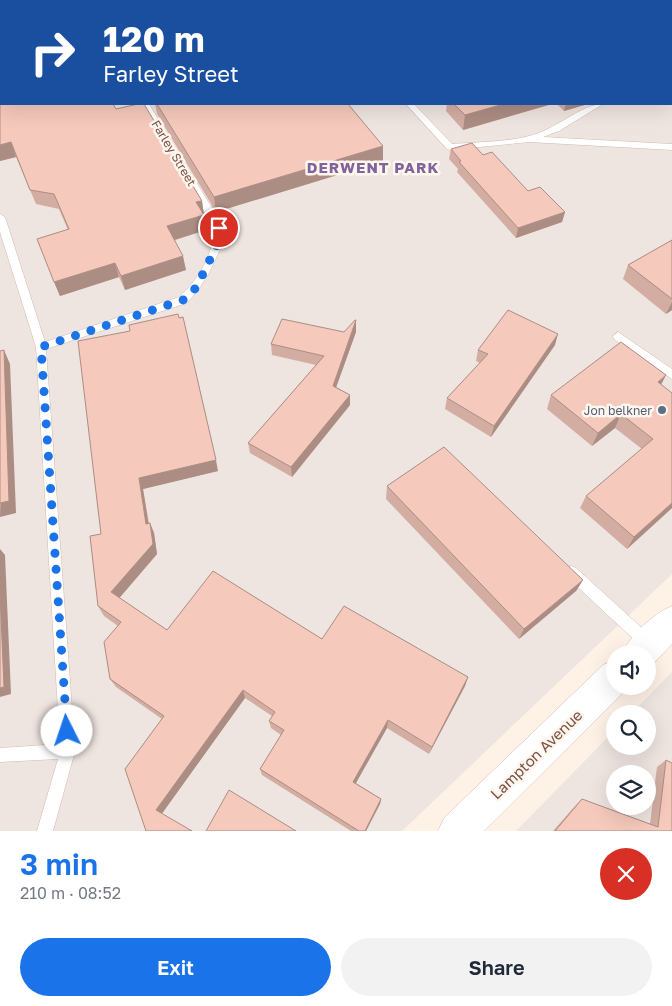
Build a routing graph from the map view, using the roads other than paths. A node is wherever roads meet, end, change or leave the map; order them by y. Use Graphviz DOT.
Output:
graph roads {
  1 [pos="146,105"];
  2 [pos="411,105"];
  3 [pos="598,105"];
  4 [pos="529,139"];
  5 [pos="672,146"];
  6 [pos="0,217"];
  7 [pos="618,336"];
  8 [pos="41,347"];
  9 [pos="672,375"];
  10 [pos="565,567"];
  11 [pos="672,622"];
  12 [pos="640,645"];
  13 [pos="648,645"];
  14 [pos="606,686"];
  15 [pos="68,751"];
  16 [pos="0,755"];
  17 [pos="46,831"];
  18 [pos="457,831"];
  1 -- 8 [label="lane, Farley Street"];
  2 -- 4 [label="lane"];
  3 -- 4 [label="lane"];
  4 -- 5 [label="lane"];
  6 -- 8 [label="lane"];
  7 -- 9 [label="lane"];
  8 -- 15 [label="lane"];
  10 -- 12 [label="lane"];
  11 -- 13 [label="street"];
  14 -- 18 [label="street, Lampton Avenue"];
  15 -- 16 [label="lane"];
  15 -- 17 [label="lane"];
}
